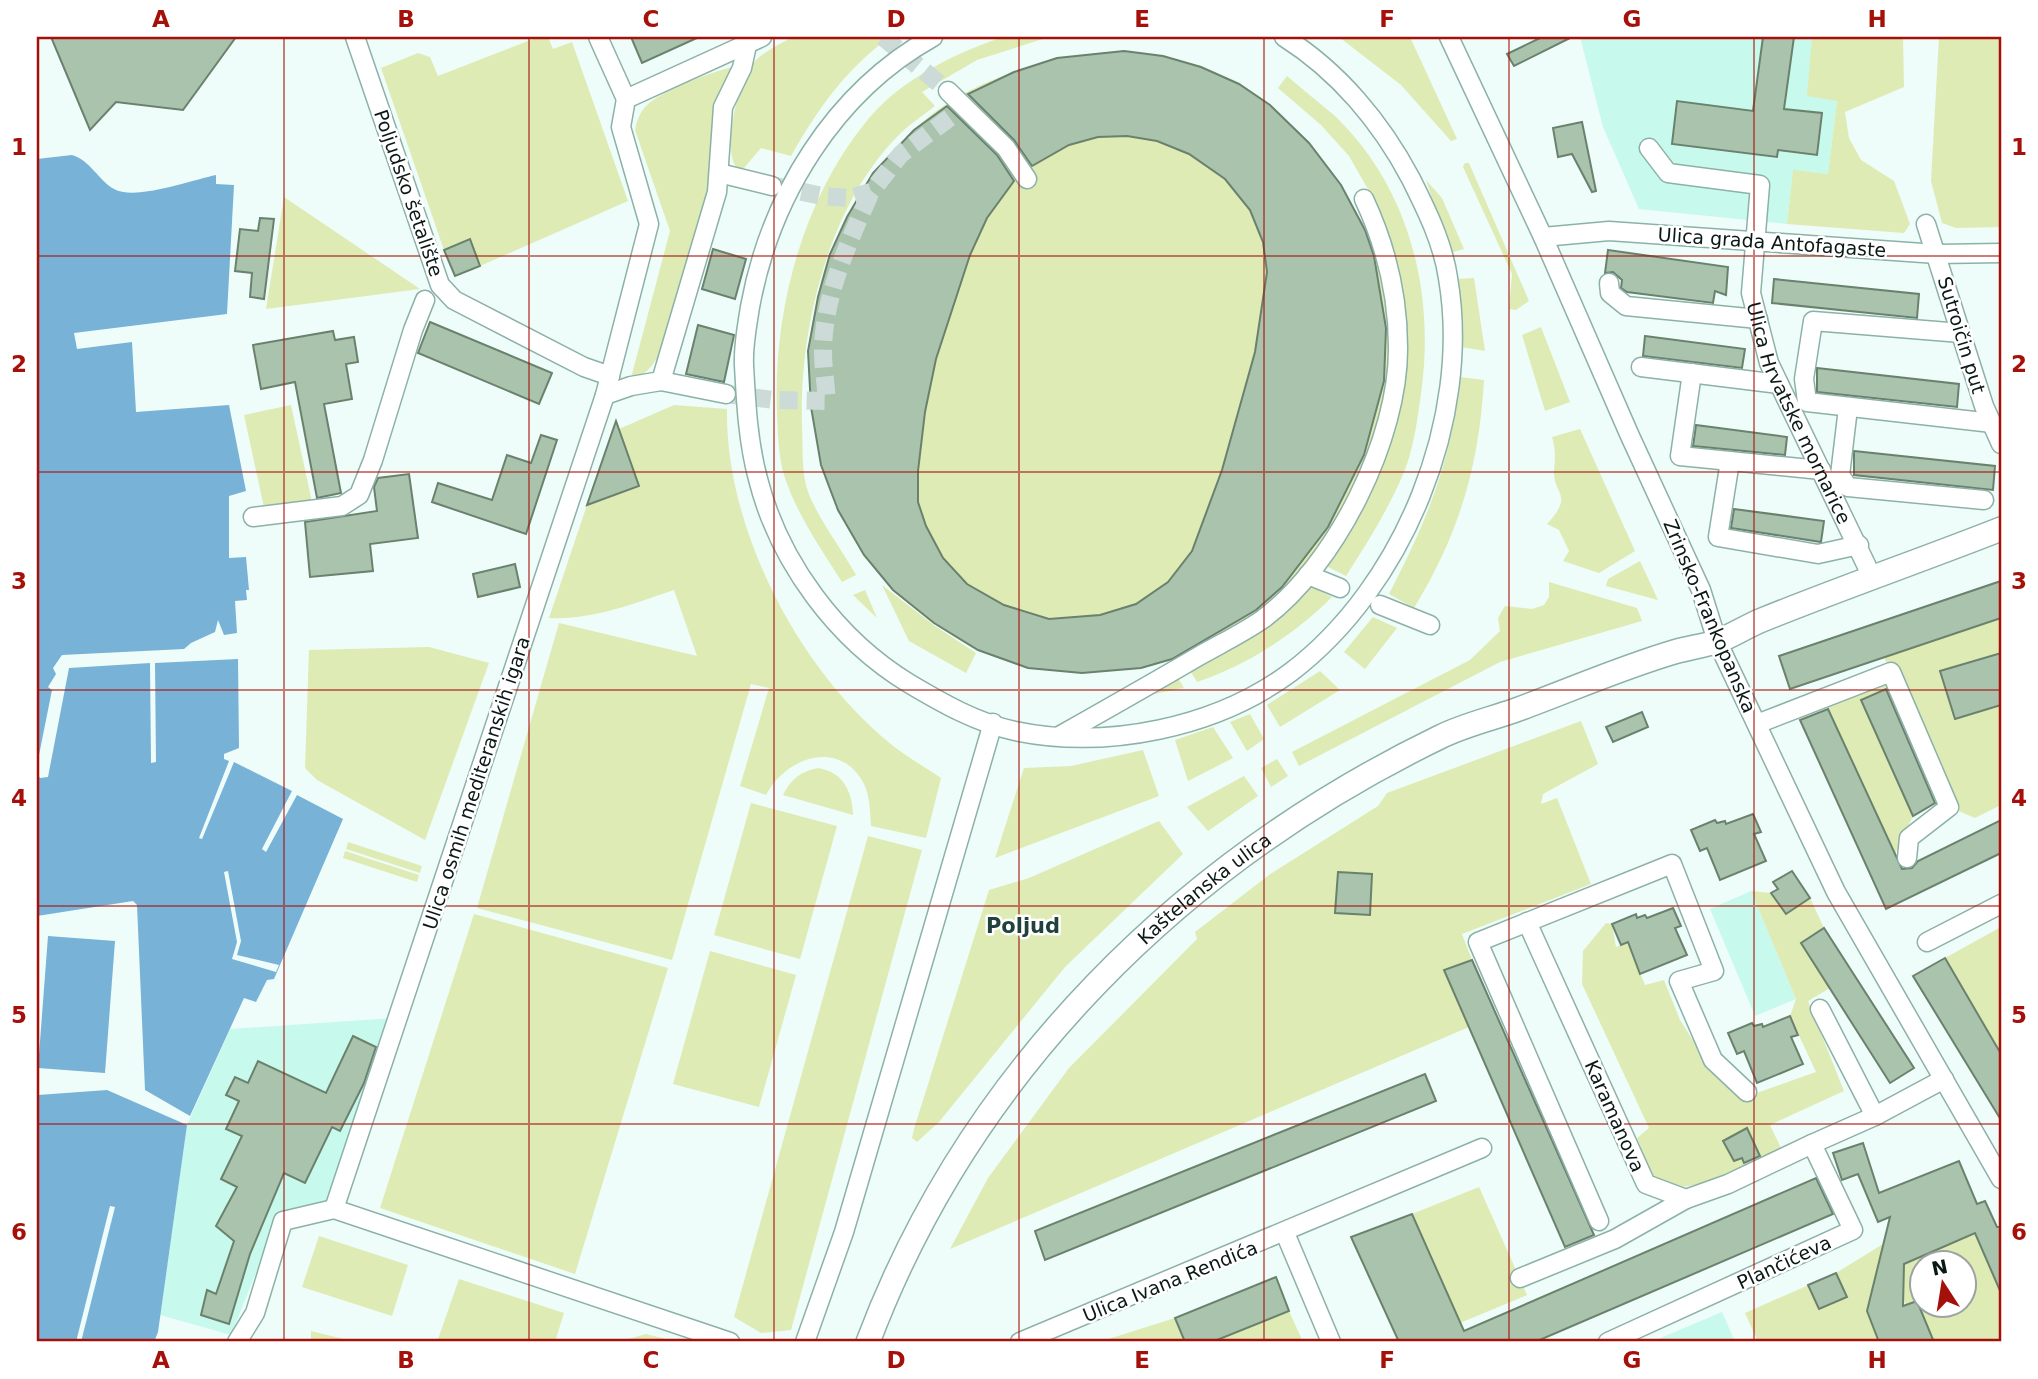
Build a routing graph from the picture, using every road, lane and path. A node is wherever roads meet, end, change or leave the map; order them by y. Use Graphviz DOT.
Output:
graph roads {
  1 [pos="355,37"];
  2 [pos="598,37"];
  3 [pos="933,37"];
  4 [pos="1284,37"];
  5 [pos="1449,37"];
  6 [pos="755,41"];
  7 [pos="948,91"];
  8 [pos="625,99"];
  9 [pos="1650,148"];
  10 [pos="719,173"];
  11 [pos="1027,179"];
  12 [pos="772,186"];
  13 [pos="1364,199"];
  14 [pos="1926,225"];
  15 [pos="1543,237"];
  16 [pos="1755,241"];
  17 [pos="2001,253"];
  18 [pos="1937,254"];
  19 [pos="1609,284"];
  20 [pos="454,300"];
  21 [pos="1758,319"];
  22 [pos="1961,333"];
  23 [pos="1640,367"];
  24 [pos="1692,373"];
  25 [pos="610,376"];
  26 [pos="661,381"];
  27 [pos="1779,384"];
  28 [pos="726,394"];
  29 [pos="605,395"];
  30 [pos="1848,408"];
  31 [pos="1992,423"];
  32 [pos="2001,444"];
  33 [pos="1730,461"];
  34 [pos="1821,470"];
  35 [pos="1984,500"];
  36 [pos="253,517"];
  37 [pos="2001,529"];
  38 [pos="1859,545"];
  39 [pos="1308,575"];
  40 [pos="1872,579"];
  41 [pos="1340,588"];
  42 [pos="1380,605"];
  43 [pos="1430,625"];
  44 [pos="1717,641"];
  45 [pos="993,723"];
  46 [pos="1756,724"];
  47 [pos="1061,735"];
  48 [pos="1907,858"];
  49 [pos="2001,904"];
  50 [pos="1527,922"];
  51 [pos="1927,942"];
  52 [pos="1820,1009"];
  53 [pos="1944,1079"];
  54 [pos="1747,1092"];
  55 [pos="1875,1116"];
  56 [pos="1811,1144"];
  57 [pos="1482,1148"];
  58 [pos="2001,1175"];
  59 [pos="1686,1199"];
  60 [pos="334,1209"];
  61 [pos="1599,1221"];
  62 [pos="1285,1233"];
  63 [pos="1520,1278"];
  64 [pos="1057,1335"];
  65 [pos="237,1342"];
  66 [pos="730,1342"];
  67 [pos="805,1342"];
  68 [pos="868,1342"];
  69 [pos="1020,1342"];
  70 [pos="1331,1342"];
  71 [pos="1608,1342"];
  1 -- 20 [label="street, Poljudsko šetalište"];
  2 -- 8 [label="street"];
  3 -- 45 [label="street"];
  4 -- 47 [label="street"];
  5 -- 15 [label="street, Zrinsko-Frankopanska"];
  6 -- 8 [label="street"];
  6 -- 10 [label="street"];
  7 -- 11 [label="street"];
  8 -- 25 [label="street, Ulica osmih mediteranskih igara"];
  9 -- 16 [label="street, Ulica Hrvatske mornarice"];
  10 -- 12 [label="street"];
  10 -- 26 [label="street"];
  13 -- 39 [label="street"];
  14 -- 18 [label="street, Sutroičin put"];
  15 -- 16 [label="street, Ulica grada Antofagaste"];
  15 -- 44 [label="street, Zrinsko-Frankopanska"];
  16 -- 18 [label="street, Ulica grada Antofagaste"];
  16 -- 21 [label="street, Ulica Hrvatske mornarice"];
  17 -- 18 [label="street, Ulica grada Antofagaste"];
  18 -- 22 [label="street, Sutroičin put"];
  19 -- 21 [label="street"];
  20 -- 25 [label="street, Poljudsko šetalište"];
  20 -- 36 [label="street"];
  21 -- 27 [label="street, Ulica Hrvatske mornarice"];
  22 -- 30 [label="street"];
  22 -- 31 [label="street, Sutroičin put"];
  23 -- 24 [label="street"];
  24 -- 27 [label="street"];
  24 -- 33 [label="street"];
  25 -- 29 [label="street, Ulica osmih mediteranskih igara"];
  26 -- 28 [label="street"];
  26 -- 29 [label="street"];
  27 -- 34 [label="street, Ulica Hrvatske mornarice"];
  29 -- 60 [label="street, Ulica osmih mediteranskih igara"];
  30 -- 31 [label="street"];
  30 -- 35 [label="street"];
  31 -- 32 [label="street, Sutroičin put"];
  33 -- 34 [label="street"];
  33 -- 38 [label="street"];
  34 -- 38 [label="street, Ulica Hrvatske mornarice"];
  37 -- 40 [label="main road"];
  38 -- 40 [label="street, Ulica Hrvatske mornarice"];
  39 -- 41 [label="street"];
  39 -- 47 [label="street"];
  40 -- 44 [label="main road"];
  42 -- 43 [label="street"];
  44 -- 46 [label="street, Zrinsko-Frankopanska"];
  44 -- 68 [label="main road, Kaštelanska ulica"];
  45 -- 47 [label="street"];
  45 -- 67 [label="street"];
  46 -- 48 [label="street"];
  46 -- 53 [label="street, Zrinsko-Frankopanska"];
  49 -- 51 [label="street"];
  50 -- 54 [label="street"];
  50 -- 59 [label="street, Karamanova"];
  50 -- 61 [label="street"];
  52 -- 55 [label="street"];
  53 -- 55 [label="street"];
  53 -- 58 [label="street, Zrinsko-Frankopanska"];
  55 -- 56 [label="street"];
  56 -- 59 [label="street"];
  56 -- 71 [label="street, Plančićeva"];
  57 -- 62 [label="street, Ulica Ivana Rendića"];
  59 -- 63 [label="street"];
  60 -- 65 [label="street"];
  60 -- 66 [label="street"];
  62 -- 64 [label="street, Ulica Ivana Rendića"];
  62 -- 70 [label="street"];
  64 -- 69 [label="street, Ulica Ivana Rendića"];
}
